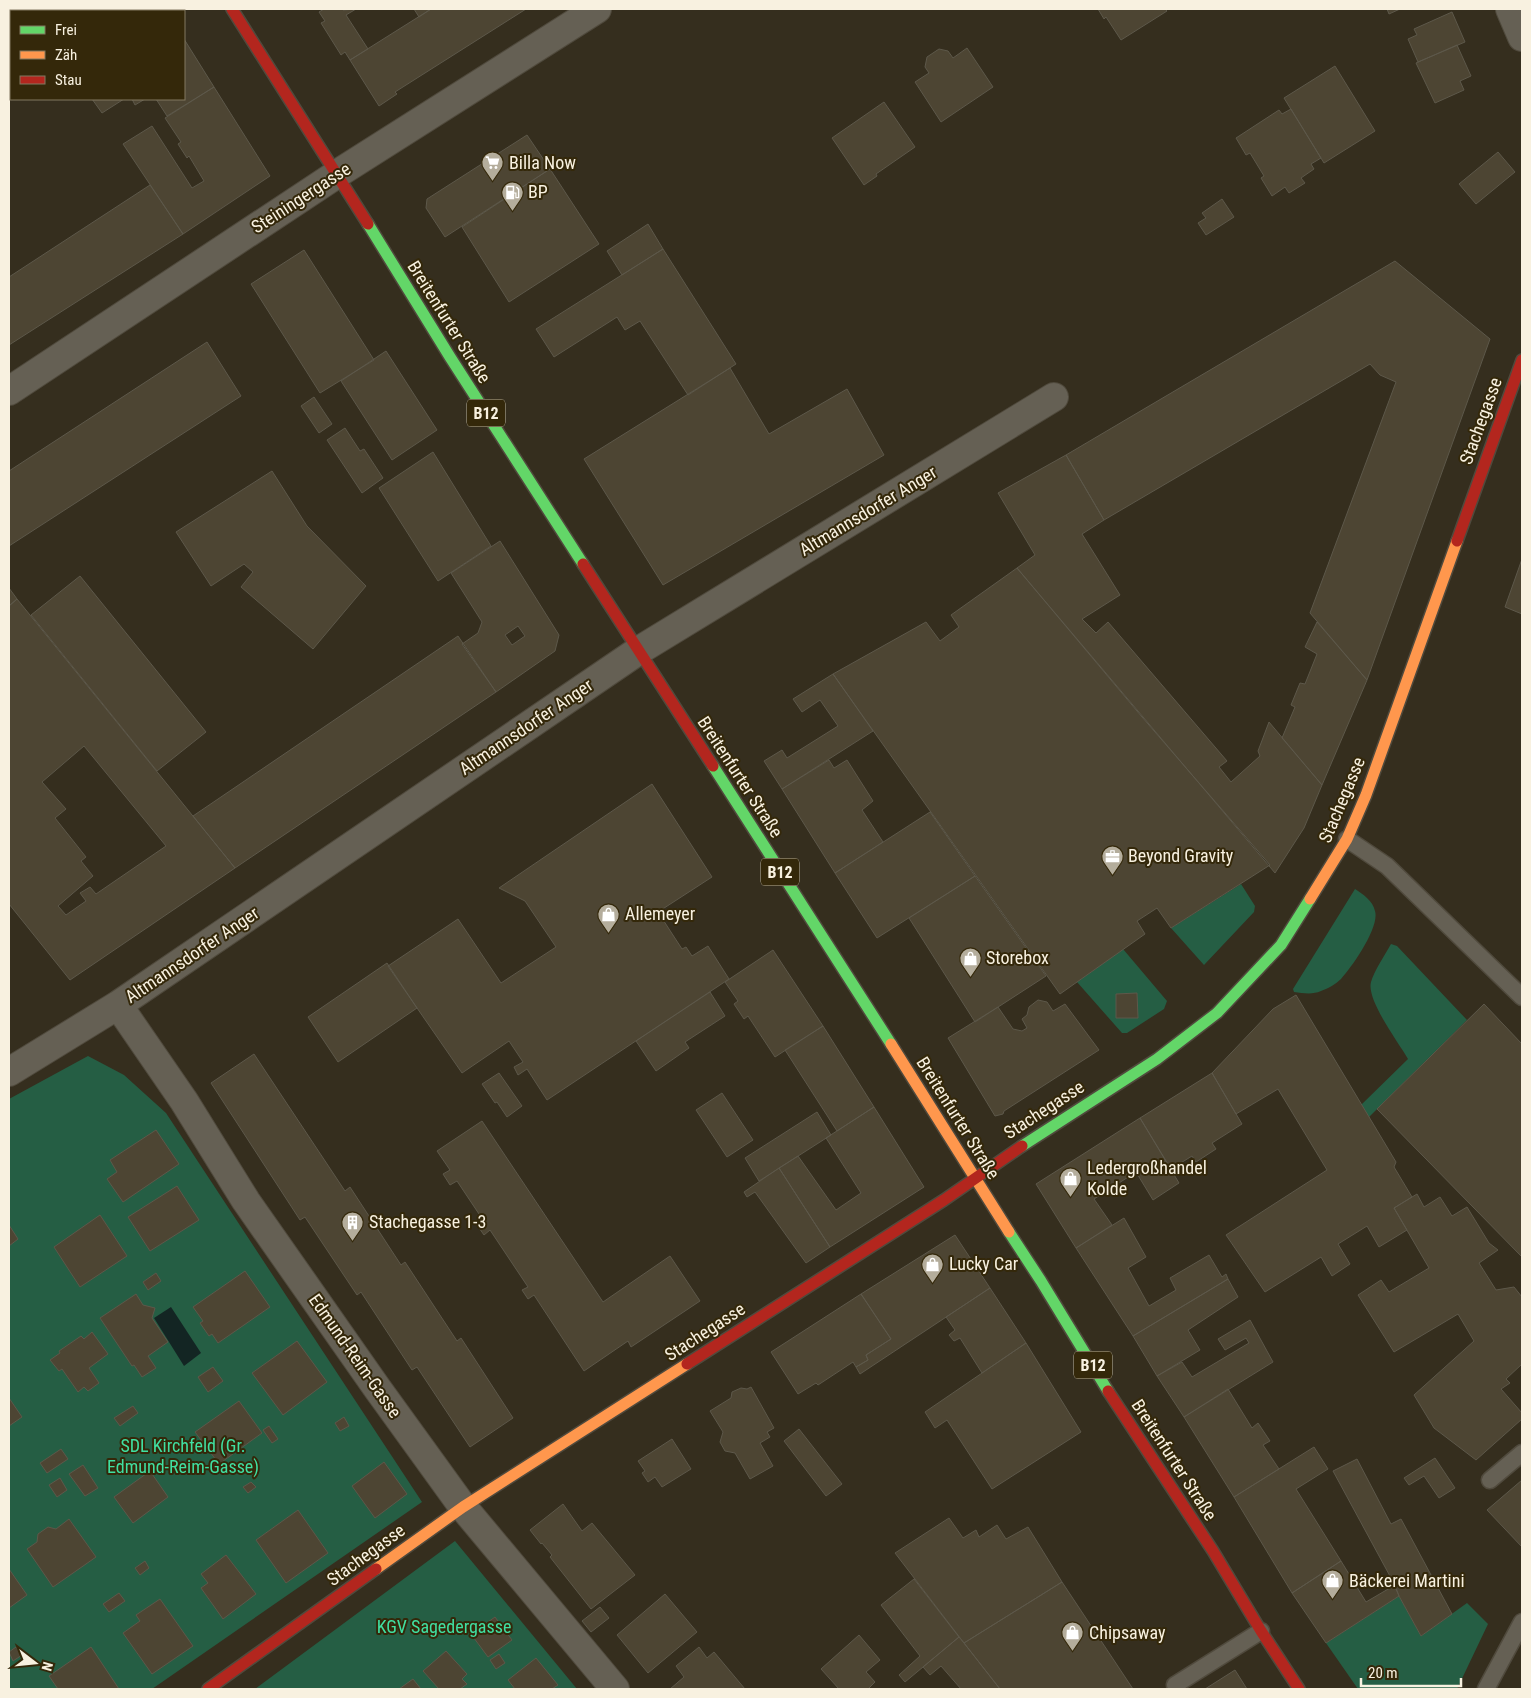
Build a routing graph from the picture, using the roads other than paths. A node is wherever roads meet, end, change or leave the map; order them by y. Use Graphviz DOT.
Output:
graph roads {
  1 [pos="232,9"];
  2 [pos="596,9"];
  3 [pos="1510,9"];
  4 [pos="1522,37"];
  5 [pos="337,174"];
  6 [pos="1522,360"];
  7 [pos="9,391"];
  8 [pos="1054,397"];
  9 [pos="638,651"];
  10 [pos="1348,839"];
  11 [pos="1522,997"];
  12 [pos="118,1005"];
  13 [pos="9,1072"];
  14 [pos="974,1178"];
  15 [pos="1522,1453"];
  16 [pos="1490,1480"];
  17 [pos="463,1507"];
  18 [pos="1522,1622"];
  19 [pos="1261,1631"];
  20 [pos="1175,1684"];
  21 [pos="208,1689"];
  22 [pos="615,1689"];
  23 [pos="1299,1689"];
  24 [pos="1486,1689"];
  1 -- 5 [label="main road, Breitenfurter Straße / B12"];
  2 -- 5 [label="street, Steiningergasse"];
  3 -- 4 [label="street"];
  5 -- 7 [label="street, Steiningergasse"];
  5 -- 9 [label="main road, Breitenfurter Straße / B12"];
  6 -- 10 [label="main road, Stachegasse"];
  8 -- 9 [label="street, Altmannsdorfer Anger"];
  9 -- 12 [label="street, Altmannsdorfer Anger"];
  9 -- 14 [label="main road, Breitenfurter Straße / B12"];
  10 -- 11 [label="lane"];
  10 -- 14 [label="main road, Stachegasse"];
  12 -- 13 [label="street, Altmannsdorfer Anger"];
  12 -- 17 [label="street, Edmund-Reim-Gasse"];
  14 -- 17 [label="main road, Stachegasse"];
  14 -- 19 [label="main road, Breitenfurter Straße / B12"];
  15 -- 16 [label="lane"];
  17 -- 21 [label="main road, Stachegasse"];
  17 -- 22 [label="street, Edmund-Reim-Gasse"];
  18 -- 24 [label="lane"];
  19 -- 20 [label="lane"];
  19 -- 23 [label="main road, Breitenfurter Straße / B12"];
}
